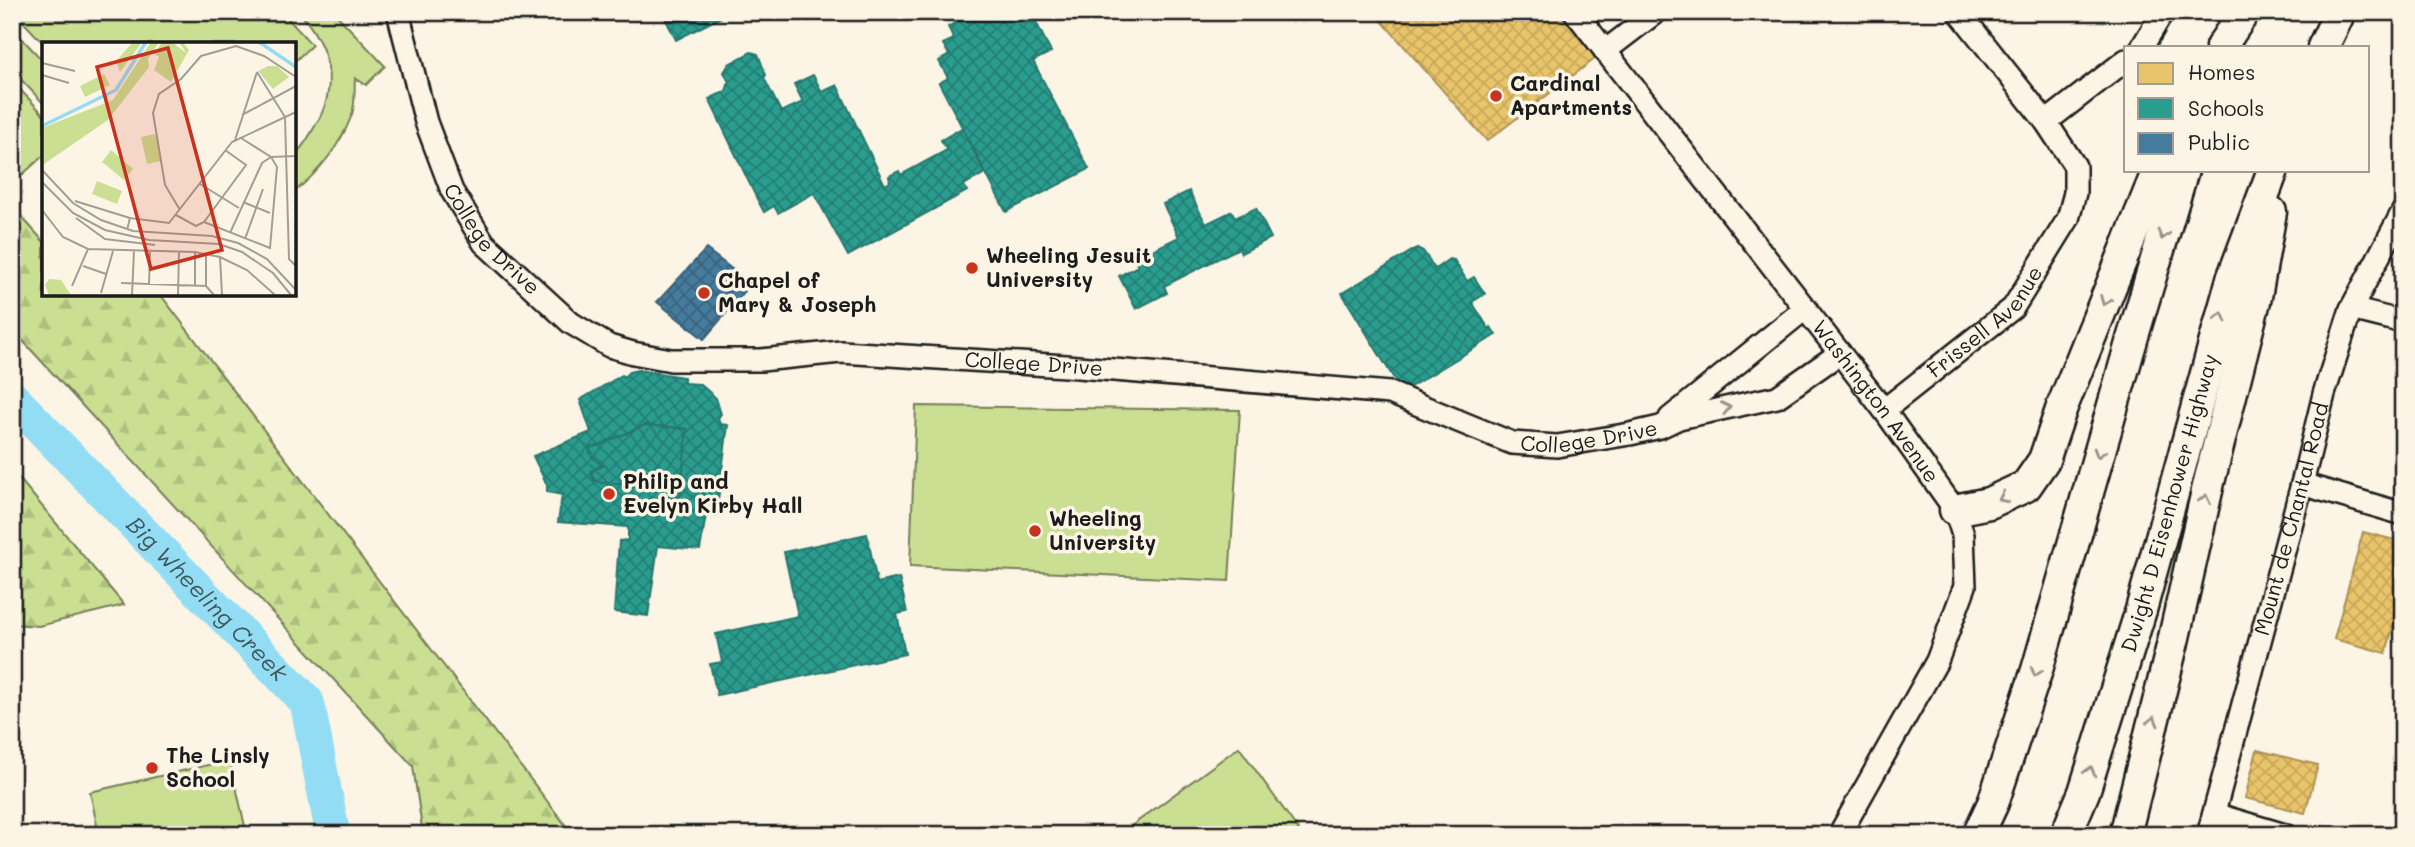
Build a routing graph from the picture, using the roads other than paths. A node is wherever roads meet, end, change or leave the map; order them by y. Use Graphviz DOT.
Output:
graph roads {
  1 [pos="398,12"];
  2 [pos="1575,12"];
  3 [pos="1656,12"];
  4 [pos="1959,12"];
  5 [pos="2163,12"];
  6 [pos="2244,12"];
  7 [pos="2251,12"];
  8 [pos="2340,12"];
  9 [pos="2143,46"];
  10 [pos="2222,46"];
  11 [pos="2234,46"];
  12 [pos="2323,46"];
  13 [pos="1605,51"];
  14 [pos="2124,62"];
  15 [pos="2046,122"];
  16 [pos="2157,172"];
  17 [pos="2182,172"];
  18 [pos="2274,172"];
  19 [pos="2275,172"];
  20 [pos="2403,211"];
  21 [pos="1806,308"];
  22 [pos="2351,309"];
  23 [pos="2403,322"];
  24 [pos="1840,353"];
  25 [pos="1884,410"];
  26 [pos="1660,427"];
  27 [pos="2302,484"];
  28 [pos="1955,510"];
  29 [pos="2403,514"];
  30 [pos="2214,814"];
  31 [pos="1839,835"];
  32 [pos="1979,835"];
  33 [pos="2066,835"];
  34 [pos="2125,835"];
  35 [pos="2208,835"];
  36 [pos="2285,835"];
  1 -- 26 [label="street, College Drive"];
  2 -- 13 [label="street, Washington Avenue"];
  3 -- 13 [label="street"];
  4 -- 15 [label="street, Frissell Avenue"];
  5 -- 9 [label="street"];
  6 -- 10 [label="highway"];
  7 -- 11 [label="highway"];
  8 -- 12 [label="highway"];
  13 -- 21 [label="street, Washington Avenue"];
  14 -- 15 [label="street"];
  15 -- 25 [label="street, Frissell Avenue"];
  16 -- 28 [label="highway, one-way"];
  17 -- 32 [label="highway, one-way"];
  33 -- 18 [label="highway, Dwight D Eisenhower Highway, one-way"];
  34 -- 19 [label="highway, one-way"];
  20 -- 22 [label="street, Mount de Chantal Road"];
  21 -- 24 [label="street, Washington Avenue"];
  21 -- 26 [label="street"];
  22 -- 23 [label="street"];
  22 -- 27 [label="street, Mount de Chantal Road"];
  24 -- 25 [label="street, Washington Avenue"];
  26 -- 24 [label="street, College Drive, one-way"];
  25 -- 28 [label="street, Washington Avenue"];
  27 -- 29 [label="street"];
  27 -- 30 [label="street, Mount de Chantal Road"];
  28 -- 31 [label="street, Washington Avenue"];
  30 -- 35 [label="street, Mount de Chantal Road"];
  30 -- 36 [label="street"];
}
